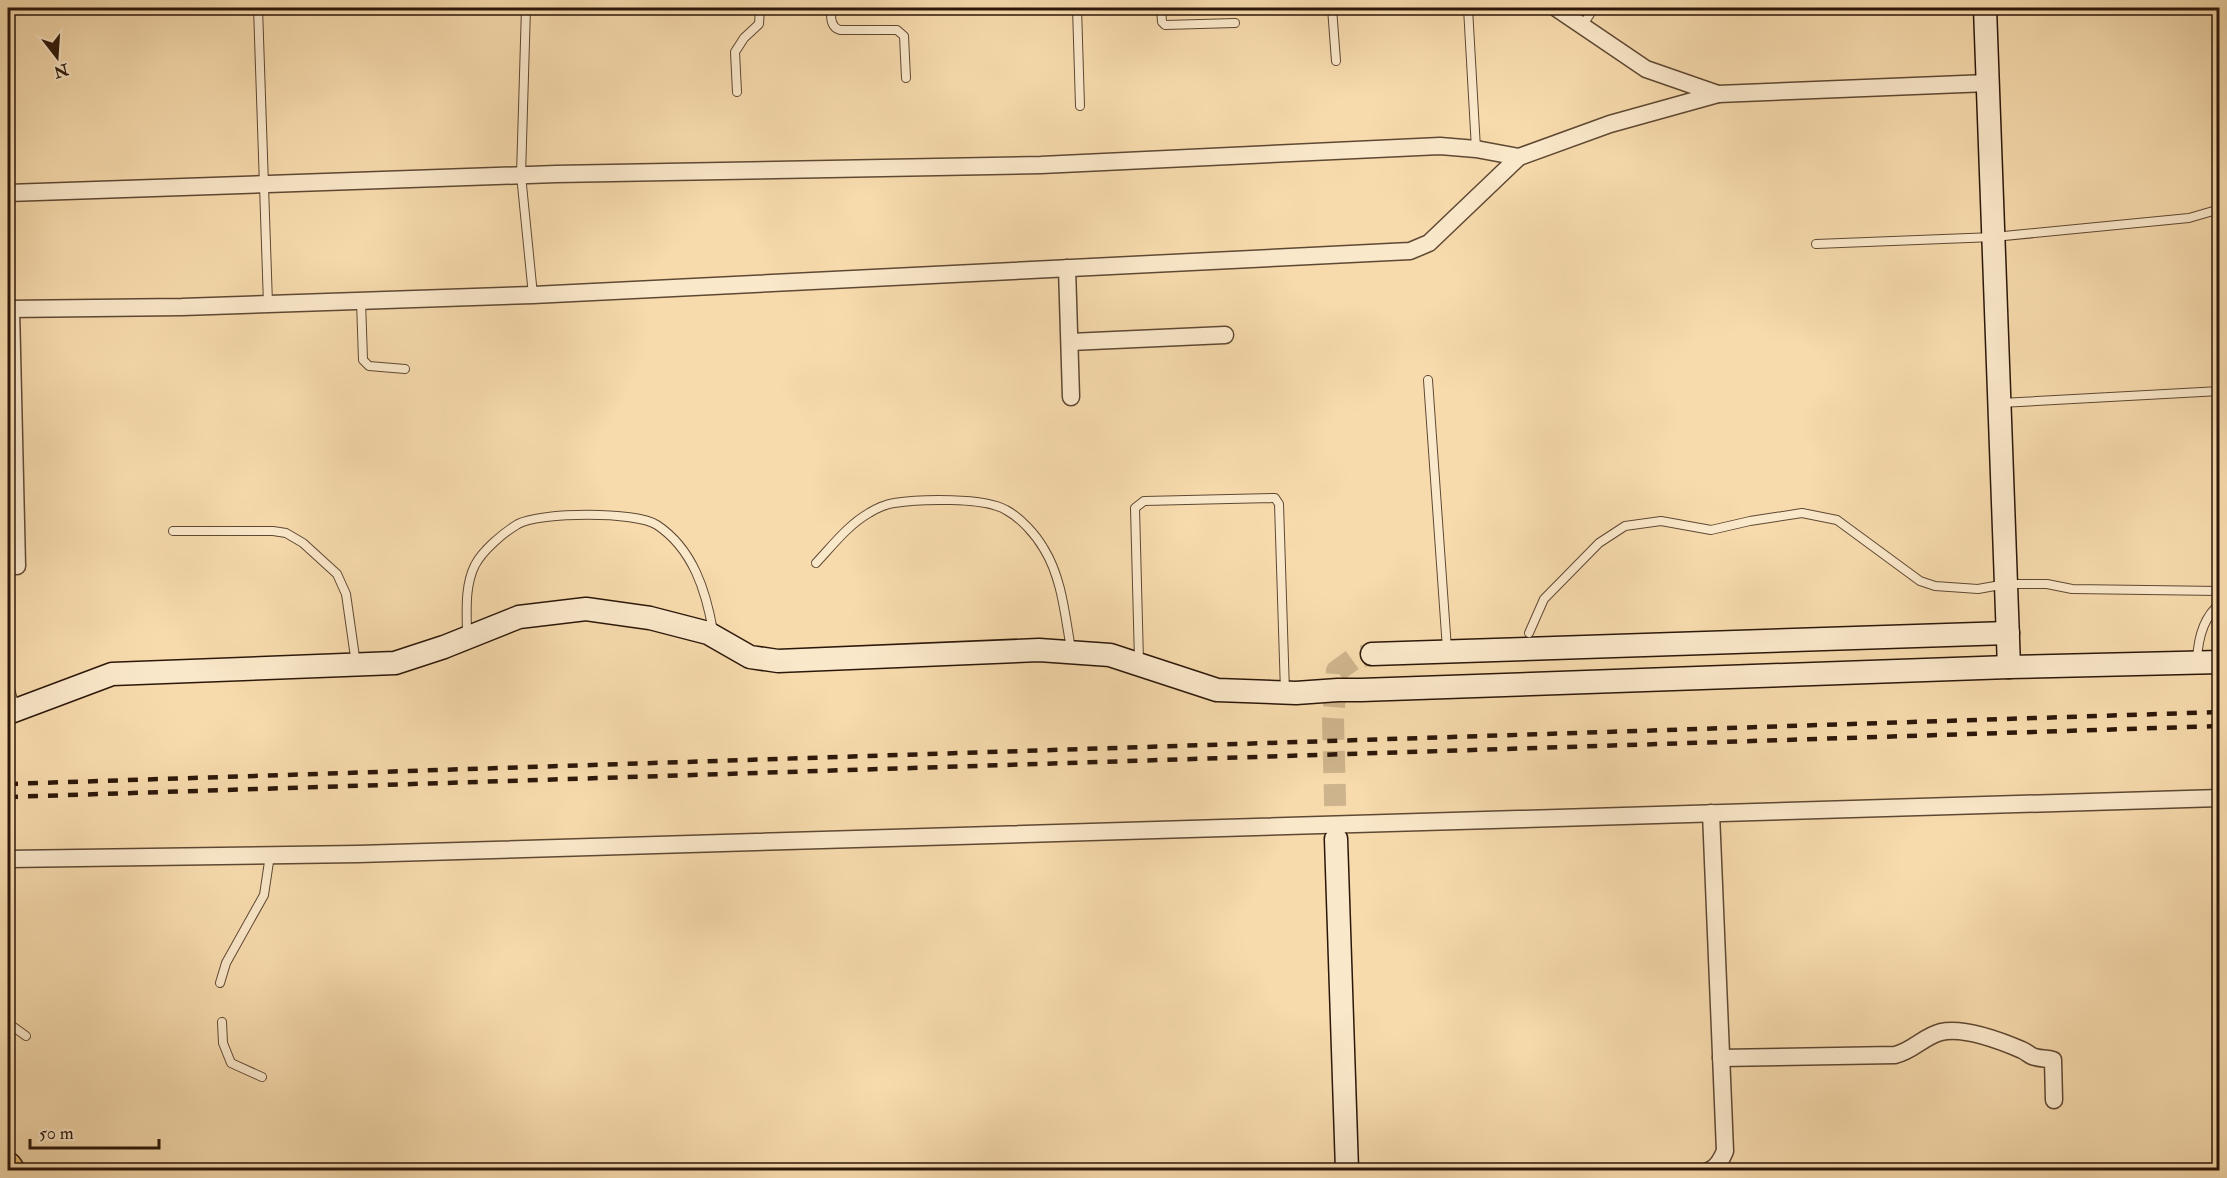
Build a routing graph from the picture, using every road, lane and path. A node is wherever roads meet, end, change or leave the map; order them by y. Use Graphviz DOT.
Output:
graph roads {
  1 [pos="258,8"];
  2 [pos="526,8"];
  3 [pos="760,8"];
  4 [pos="831,8"];
  5 [pos="1077,8"];
  6 [pos="1161,8"];
  7 [pos="1332,8"];
  8 [pos="1468,8"];
  9 [pos="1557,8"];
  10 [pos="1594,8"];
  11 [pos="1985,8"];
  12 [pos="1235,23"];
  13 [pos="1582,26"];
  14 [pos="1336,61"];
  15 [pos="906,78"];
  16 [pos="1988,83"];
  17 [pos="737,92"];
  18 [pos="1718,94"];
  19 [pos="1080,106"];
  20 [pos="1476,149"];
  21 [pos="1519,157"];
  22 [pos="521,175"];
  23 [pos="265,184"];
  24 [pos="8,193"];
  25 [pos="2220,209"];
  26 [pos="1994,237"];
  27 [pos="1816,244"];
  28 [pos="1067,268"];
  29 [pos="533,295"];
  30 [pos="361,301"];
  31 [pos="268,304"];
  32 [pos="9,309"];
  33 [pos="1225,335"];
  34 [pos="1070,342"];
  35 [pos="405,369"];
  36 [pos="1428,380"];
  37 [pos="2220,391"];
  38 [pos="1071,397"];
  39 [pos="2000,403"];
  40 [pos="173,531"];
  41 [pos="816,563"];
  42 [pos="17,566"];
  43 [pos="2006,584"];
  44 [pos="2220,591"];
  45 [pos="2220,604"];
  46 [pos="1529,633"];
  47 [pos="2008,633"];
  48 [pos="714,636"];
  49 [pos="467,638"];
  50 [pos="1448,652"];
  51 [pos="1072,653"];
  52 [pos="1372,654"];
  53 [pos="2220,662"];
  54 [pos="2196,663"];
  55 [pos="356,664"];
  56 [pos="1139,664"];
  57 [pos="2009,667"];
  58 [pos="8,682"];
  59 [pos="1285,693"];
  60 [pos="12,712"];
  61 [pos="2220,798"];
  62 [pos="1711,813"];
  63 [pos="1336,839"];
  64 [pos="270,855"];
  65 [pos="8,859"];
  66 [pos="220,983"];
  67 [pos="222,1022"];
  68 [pos="8,1023"];
  69 [pos="26,1036"];
  70 [pos="1721,1058"];
  71 [pos="262,1077"];
  72 [pos="2054,1100"];
  73 [pos="1721,1167"];
  74 [pos="1347,1170"];
  1 -- 23 [label="lane"];
  2 -- 22 [label="lane"];
  3 -- 17 [label="lane"];
  4 -- 15 [label="lane"];
  5 -- 19 [label="lane"];
  6 -- 12 [label="lane"];
  7 -- 14 [label="lane"];
  8 -- 20 [label="lane"];
  9 -- 13 [label="street"];
  10 -- 13 [label="lane"];
  11 -- 16 [label="street"];
  13 -- 18 [label="street"];
  16 -- 18 [label="street"];
  16 -- 26 [label="street"];
  18 -- 21 [label="street"];
  20 -- 21 [label="street"];
  20 -- 22 [label="street"];
  21 -- 28 [label="street"];
  22 -- 23 [label="street"];
  22 -- 29 [label="lane"];
  23 -- 24 [label="street"];
  23 -- 31 [label="lane"];
  25 -- 26 [label="lane"];
  26 -- 27 [label="lane"];
  26 -- 39 [label="street"];
  28 -- 29 [label="street"];
  28 -- 34 [label="street"];
  29 -- 30 [label="street"];
  30 -- 31 [label="street"];
  30 -- 35 [label="lane"];
  31 -- 32 [label="street"];
  32 -- 42 [label="street"];
  33 -- 34 [label="street"];
  34 -- 38 [label="street"];
  36 -- 50 [label="lane"];
  37 -- 39 [label="lane"];
  39 -- 43 [label="street"];
  40 -- 55 [label="lane"];
  41 -- 51 [label="lane"];
  43 -- 44 [label="lane"];
  43 -- 46 [label="lane"];
  43 -- 47 [label="street"];
  45 -- 54 [label="lane"];
  47 -- 50 [label="street"];
  47 -- 57 [label="street"];
  48 -- 49 [label="street"];
  48 -- 49 [label="lane"];
  48 -- 51 [label="street"];
  49 -- 55 [label="street"];
  50 -- 52 [label="street"];
  51 -- 56 [label="street"];
  53 -- 54 [label="street"];
  54 -- 57 [label="street"];
  55 -- 60 [label="street"];
  56 -- 59 [label="street"];
  56 -- 59 [label="lane"];
  57 -- 59 [label="street"];
  58 -- 60 [label="lane"];
  61 -- 62 [label="street"];
  62 -- 64 [label="street"];
  62 -- 70 [label="street"];
  63 -- 74 [label="street"];
  64 -- 65 [label="street"];
  64 -- 66 [label="lane"];
  67 -- 71 [label="lane"];
  68 -- 69 [label="lane"];
  70 -- 72 [label="street"];
  70 -- 73 [label="street"];
}
